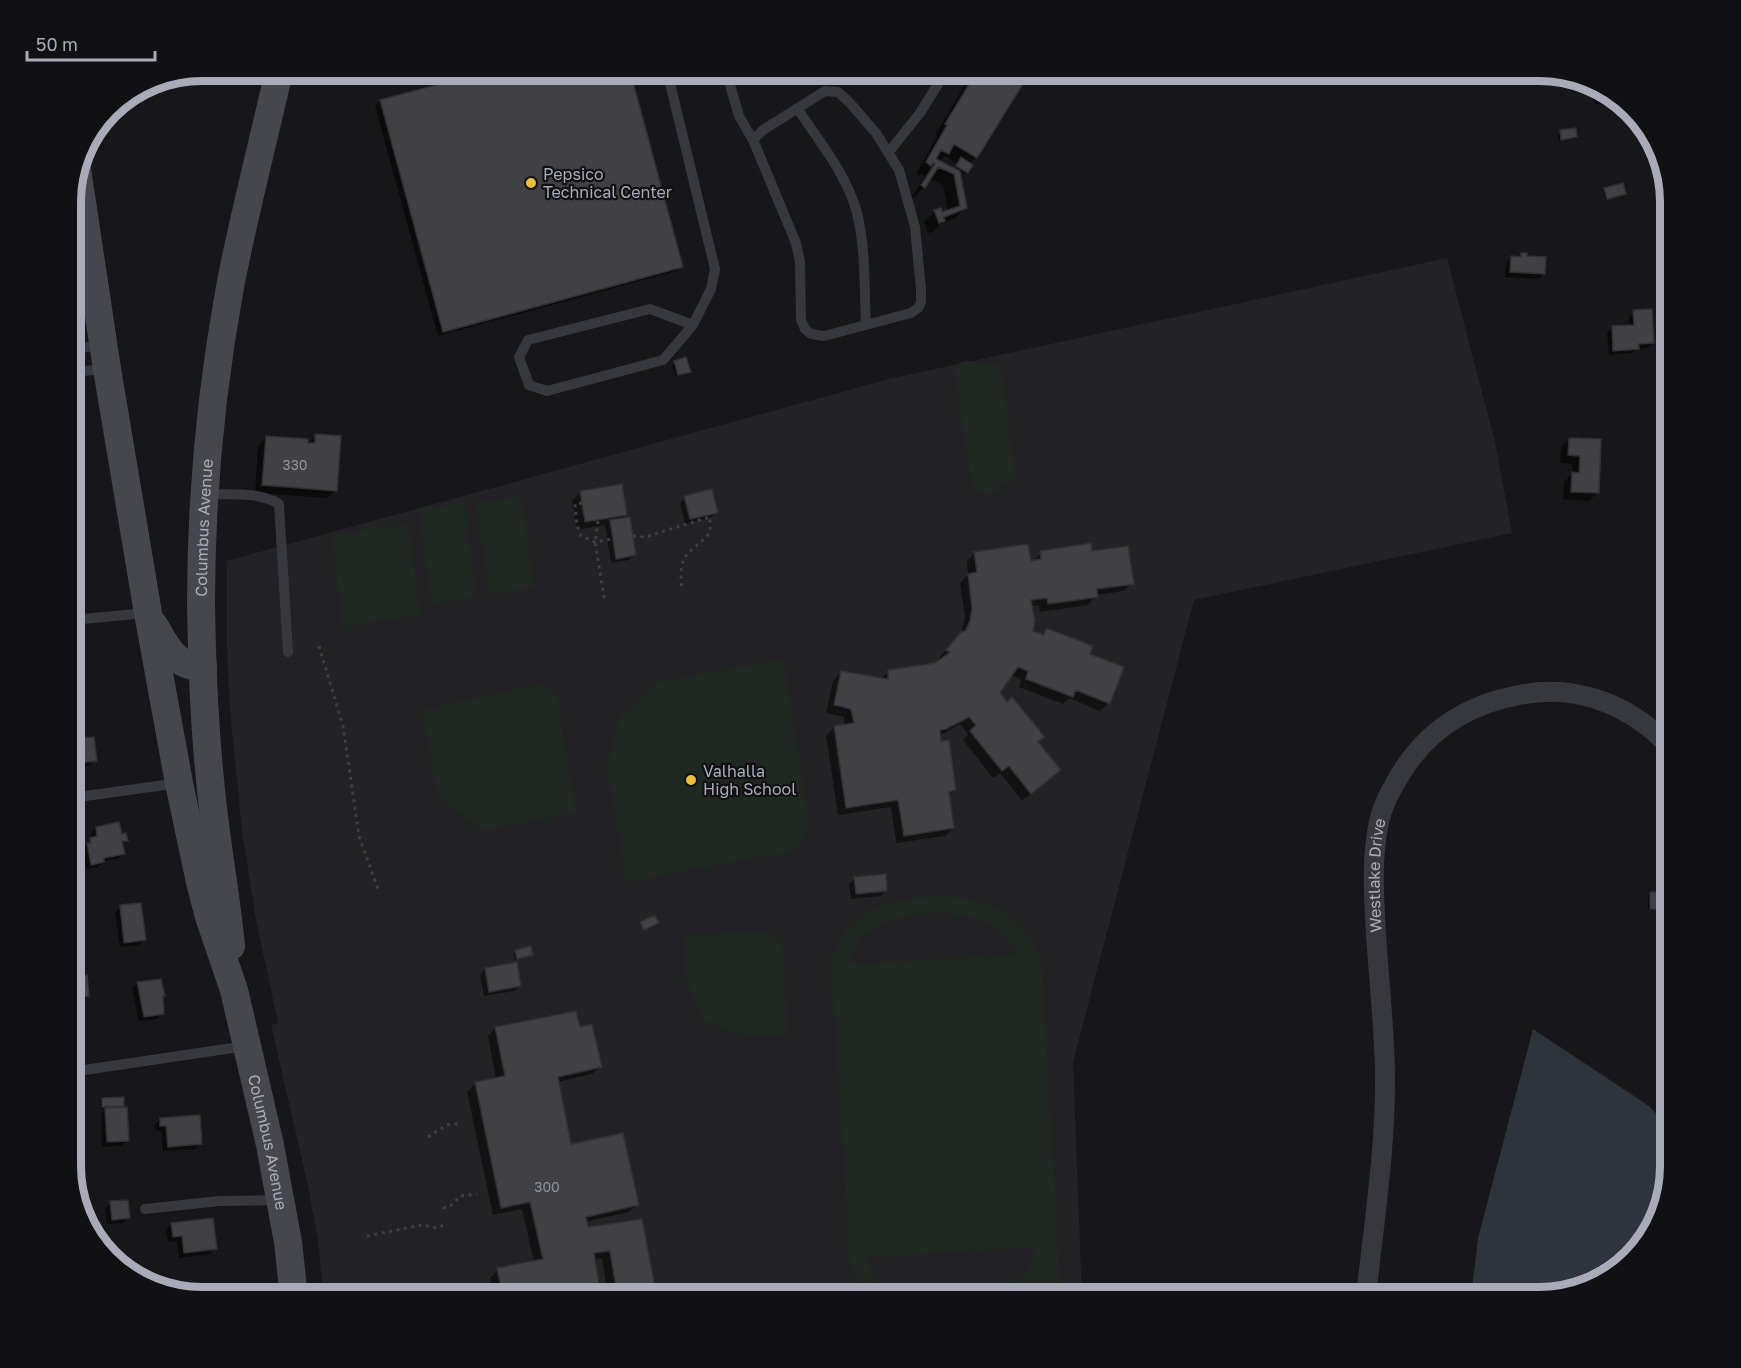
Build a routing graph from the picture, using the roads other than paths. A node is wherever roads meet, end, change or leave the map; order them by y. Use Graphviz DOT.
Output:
graph roads {
  1 [pos="277,81"];
  2 [pos="670,81"];
  3 [pos="729,81"];
  4 [pos="939,81"];
  5 [pos="797,108"];
  6 [pos="753,140"];
  7 [pos="888,153"];
  8 [pos="81,196"];
  9 [pos="866,324"];
  10 [pos="693,325"];
  11 [pos="81,351"];
  12 [pos="105,357"];
  13 [pos="81,368"];
  14 [pos="205,494"];
  15 [pos="148,613"];
  16 [pos="81,619"];
  17 [pos="288,652"];
  18 [pos="203,667"];
  19 [pos="1660,737"];
  20 [pos="179,783"];
  21 [pos="81,797"];
  22 [pos="234,990"];
  23 [pos="247,1046"];
  24 [pos="81,1071"];
  25 [pos="281,1200"];
  26 [pos="145,1209"];
  27 [pos="293,1287"];
  28 [pos="1367,1287"];
  1 -- 14 [label="street, Columbus Avenue"];
  2 -- 10 [label="lane"];
  3 -- 6 [label="lane"];
  4 -- 7 [label="lane"];
  5 -- 6 [label="lane"];
  5 -- 7 [label="lane"];
  5 -- 9 [label="lane"];
  6 -- 9 [label="lane"];
  7 -- 9 [label="lane"];
  8 -- 12 [label="street, Columbus Avenue"];
  10 -- 10 [label="lane"];
  11 -- 12 [label="lane"];
  12 -- 13 [label="lane"];
  12 -- 15 [label="street, Columbus Avenue"];
  14 -- 17 [label="lane"];
  14 -- 18 [label="street, Columbus Avenue"];
  15 -- 16 [label="lane"];
  15 -- 18 [label="street"];
  15 -- 20 [label="street, Columbus Avenue"];
  18 -- 22 [label="street, Columbus Avenue"];
  19 -- 28 [label="street, Westlake Drive"];
  20 -- 21 [label="lane"];
  20 -- 22 [label="street, Columbus Avenue"];
  22 -- 23 [label="street, Columbus Avenue"];
  23 -- 24 [label="lane"];
  23 -- 25 [label="street, Columbus Avenue"];
  25 -- 26 [label="lane"];
  25 -- 27 [label="street, Columbus Avenue"];
}
